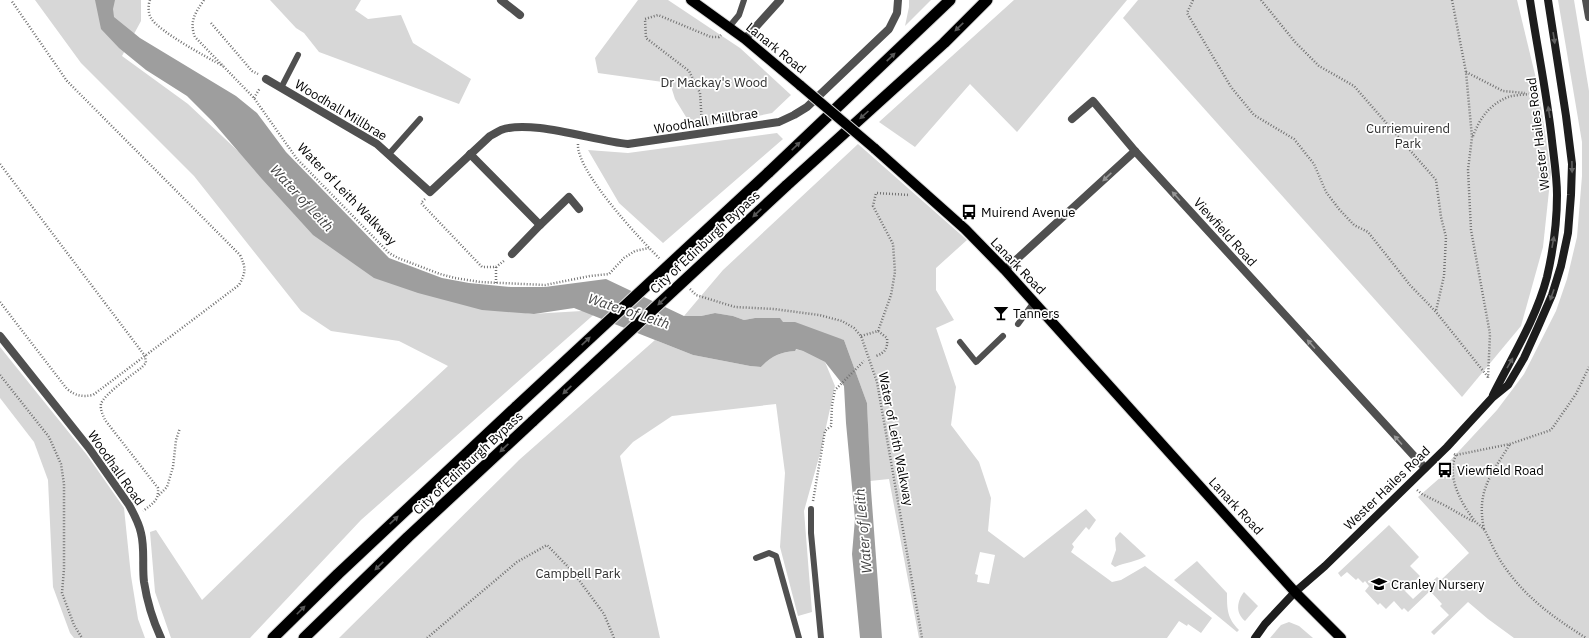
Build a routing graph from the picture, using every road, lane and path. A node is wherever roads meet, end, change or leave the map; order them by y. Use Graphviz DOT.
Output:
graph roads {
  1 [pos="11,0"];
  2 [pos="150,0"];
  3 [pos="204,0"];
  4 [pos="501,0"];
  5 [pos="691,0"];
  6 [pos="744,0"];
  7 [pos="780,0"];
  8 [pos="898,0"];
  9 [pos="950,0"];
  10 [pos="987,0"];
  11 [pos="1193,0"];
  12 [pos="1261,0"];
  13 [pos="1452,0"];
  14 [pos="1530,0"];
  15 [pos="1548,0"];
  16 [pos="1586,0"];
  17 [pos="520,15"];
  18 [pos="1589,17"];
  19 [pos="211,23"];
  20 [pos="729,27"];
  21 [pos="745,39"];
  22 [pos="298,55"];
  23 [pos="225,67"];
  24 [pos="1466,72"];
  25 [pos="266,79"];
  26 [pos="281,88"];
  27 [pos="420,119"];
  28 [pos="1072,119"];
  29 [pos="702,134"];
  30 [pos="579,136"];
  31 [pos="1472,137"];
  32 [pos="1135,151"];
  33 [pos="389,154"];
  34 [pos="470,154"];
  35 [pos="0,164"];
  36 [pos="920,188"];
  37 [pos="430,192"];
  38 [pos="579,209"];
  39 [pos="540,225"];
  40 [pos="649,248"];
  41 [pos="512,254"];
  42 [pos="665,264"];
  43 [pos="496,268"];
  44 [pos="1005,270"];
  45 [pos="496,283"];
  46 [pos="686,284"];
  47 [pos="0,302"];
  48 [pos="1034,302"];
  49 [pos="1436,312"];
  50 [pos="1018,324"];
  51 [pos="878,331"];
  52 [pos="0,336"];
  53 [pos="862,336"];
  54 [pos="1003,336"];
  55 [pos="960,342"];
  56 [pos="145,356"];
  57 [pos="876,356"];
  58 [pos="864,361"];
  59 [pos="1589,367"];
  60 [pos="0,375"];
  61 [pos="1488,377"];
  62 [pos="1492,398"];
  63 [pos="180,428"];
  64 [pos="1510,444"];
  65 [pos="1447,447"];
  66 [pos="1456,455"];
  67 [pos="1425,468"];
  68 [pos="1410,483"];
  69 [pos="159,495"];
  70 [pos="811,509"];
  71 [pos="134,515"];
  72 [pos="1476,523"];
  73 [pos="1484,530"];
  74 [pos="756,558"];
  75 [pos="1295,592"];
  76 [pos="82,638"];
  77 [pos="161,638"];
  78 [pos="273,638"];
  79 [pos="304,638"];
  80 [pos="427,638"];
  81 [pos="614,638"];
  82 [pos="799,638"];
  83 [pos="821,638"];
  84 [pos="922,638"];
  85 [pos="1255,638"];
  86 [pos="1341,638"];
  87 [pos="1586,638"];
  1 -- 56 [label="path"];
  2 -- 23 [label="path, Water of Leith Walkway"];
  3 -- 23 [label="path, Water of Leith Walkway"];
  4 -- 17 [label="street"];
  5 -- 20 [label="main road, Lanark Road"];
  6 -- 20 [label="lane"];
  7 -- 21 [label="street"];
  8 -- 29 [label="street, Woodhall Millbrae"];
  78 -- 9 [label="highway, City of Edinburgh Bypass, one-way, bridge"];
  10 -- 79 [label="highway, City of Edinburgh Bypass, one-way, bridge"];
  11 -- 49 [label="path"];
  12 -- 49 [label="path"];
  13 -- 24 [label="path"];
  62 -- 14 [label="main road, Wester Hailes Road, one-way"];
  15 -- 62 [label="main road, Wester Hailes Road, one-way"];
  16 -- 18 [label="street"];
  19 -- 25 [label="path"];
  20 -- 21 [label="main road, Lanark Road"];
  20 -- 29 [label="path"];
  21 -- 36 [label="main road, Lanark Road, bridge"];
  22 -- 26 [label="lane"];
  23 -- 45 [label="path, Water of Leith Walkway"];
  24 -- 31 [label="path"];
  24 -- 31 [label="path"];
  25 -- 26 [label="street, Woodhall Millbrae"];
  26 -- 33 [label="street, Woodhall Millbrae"];
  27 -- 33 [label="lane"];
  28 -- 32 [label="street, Viewfield Road"];
  29 -- 30 [label="street, Woodhall Millbrae"];
  30 -- 34 [label="street, Woodhall Millbrae"];
  30 -- 40 [label="path"];
  31 -- 61 [label="path"];
  32 -- 44 [label="street, one-way"];
  67 -- 32 [label="street, Viewfield Road, one-way"];
  33 -- 37 [label="street, Woodhall Millbrae"];
  34 -- 37 [label="street, Woodhall Millbrae"];
  34 -- 39 [label="street"];
  35 -- 56 [label="path"];
  36 -- 44 [label="main road, Lanark Road"];
  36 -- 51 [label="path"];
  37 -- 43 [label="path"];
  38 -- 39 [label="street"];
  39 -- 41 [label="street"];
  40 -- 42 [label="path"];
  40 -- 45 [label="path, Water of Leith Walkway"];
  41 -- 43 [label="path"];
  43 -- 45 [label="path"];
  44 -- 48 [label="main road, Lanark Road"];
  46 -- 53 [label="path"];
  47 -- 56 [label="path"];
  48 -- 50 [label="lane"];
  48 -- 75 [label="main road, Lanark Road"];
  49 -- 61 [label="path"];
  51 -- 53 [label="path"];
  51 -- 57 [label="path"];
  52 -- 71 [label="street, Woodhall Road"];
  53 -- 84 [label="path, Water of Leith Walkway"];
  54 -- 55 [label="lane"];
  56 -- 69 [label="path"];
  58 -- 70 [label="path"];
  59 -- 64 [label="path"];
  60 -- 76 [label="path"];
  61 -- 62 [label="path"];
  62 -- 65 [label="main road, Wester Hailes Road"];
  63 -- 69 [label="path"];
  64 -- 66 [label="path"];
  64 -- 73 [label="path"];
  65 -- 66 [label="path"];
  65 -- 67 [label="main road, Wester Hailes Road"];
  66 -- 72 [label="path"];
  67 -- 68 [label="main road, Wester Hailes Road"];
  68 -- 72 [label="path"];
  68 -- 75 [label="main road, Wester Hailes Road"];
  69 -- 71 [label="path"];
  70 -- 83 [label="lane"];
  71 -- 77 [label="street, Woodhall Road"];
  72 -- 73 [label="path"];
  73 -- 87 [label="path"];
  74 -- 82 [label="lane"];
  75 -- 85 [label="main road, Wester Hailes Road"];
  75 -- 86 [label="main road, Lanark Road"];
  80 -- 81 [label="path"];
}
